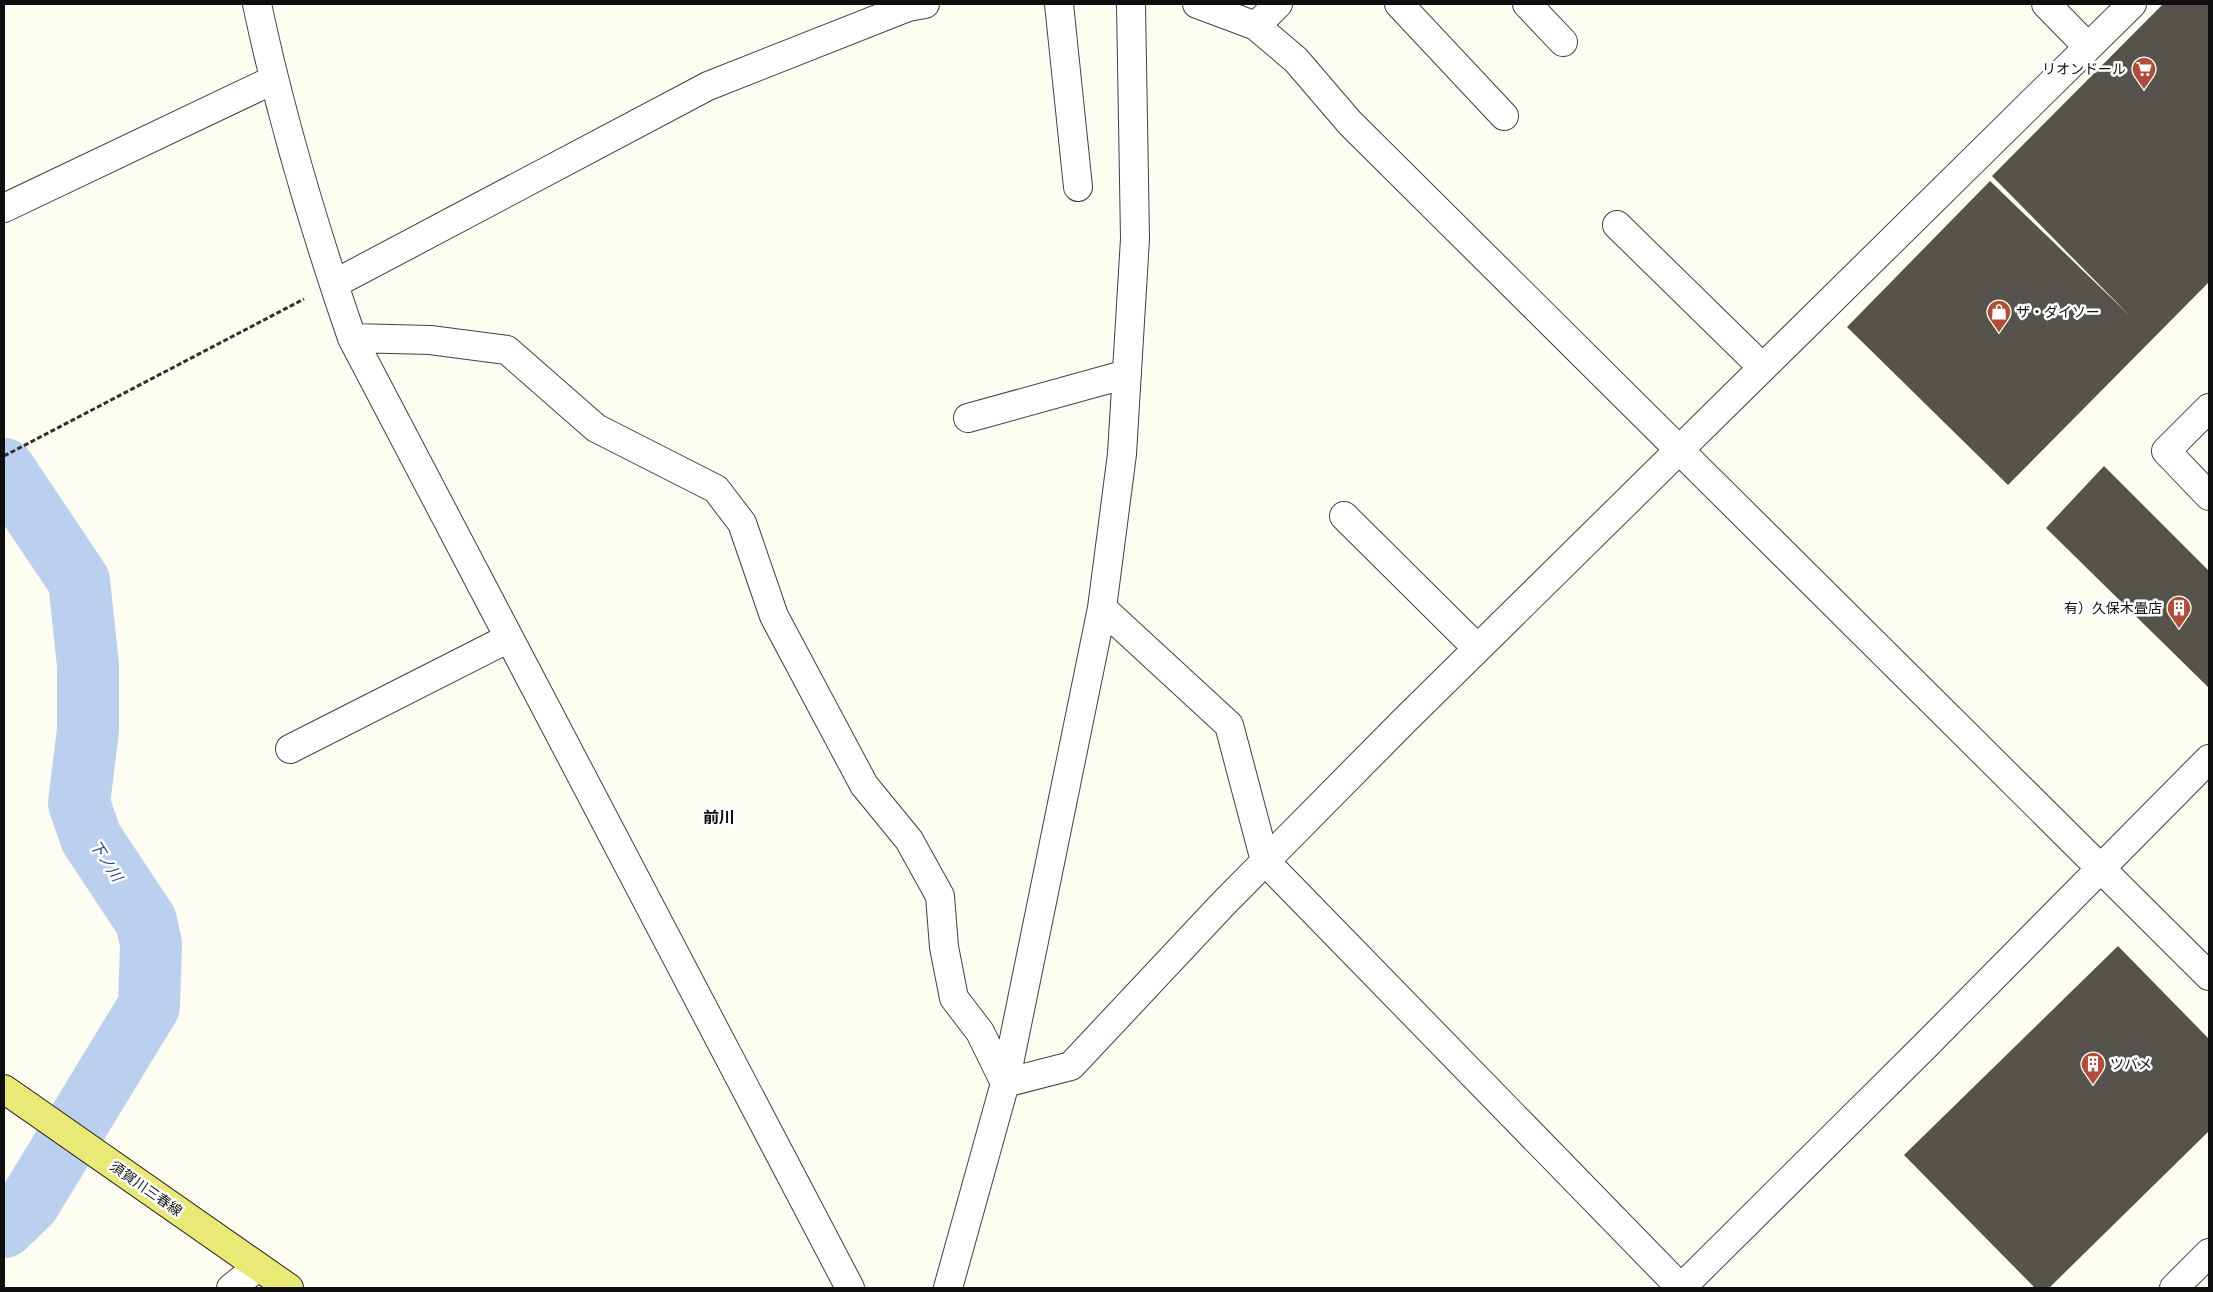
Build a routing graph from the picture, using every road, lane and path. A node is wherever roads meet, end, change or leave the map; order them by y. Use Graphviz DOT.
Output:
graph roads {
  1 [pos="257,4"];
  2 [pos="925,4"];
  3 [pos="1059,4"];
  4 [pos="1131,4"];
  5 [pos="1197,4"];
  6 [pos="1278,4"];
  7 [pos="1400,4"];
  8 [pos="1527,4"];
  9 [pos="2046,4"];
  10 [pos="2132,4"];
  11 [pos="1256,26"];
  12 [pos="1563,42"];
  13 [pos="2088,47"];
  14 [pos="273,80"];
  15 [pos="1504,116"];
  16 [pos="1078,187"];
  17 [pos="4,208"];
  18 [pos="1617,225"];
  19 [pos="334,284"];
  20 [pos="352,338"];
  21 [pos="1762,367"];
  22 [pos="1127,374"];
  23 [pos="2209,408"];
  24 [pos="968,418"];
  25 [pos="1678,450"];
  26 [pos="4,456"];
  27 [pos="2209,496"];
  28 [pos="1344,516"];
  29 [pos="1102,608"];
  30 [pos="510,638"];
  31 [pos="1477,648"];
  32 [pos="290,749"];
  33 [pos="2209,759"];
  34 [pos="1265,861"];
  35 [pos="2101,868"];
  36 [pos="2209,976"];
  37 [pos="1005,1083"];
  38 [pos="4,1089"];
  39 [pos="2209,1253"];
  40 [pos="258,1267"];
  41 [pos="231,1288"];
  42 [pos="289,1288"];
  43 [pos="850,1288"];
  44 [pos="948,1288"];
  45 [pos="1681,1288"];
  46 [pos="2174,1288"];
  1 -- 14 [label="street"];
  2 -- 19 [label="street"];
  3 -- 16 [label="street"];
  4 -- 22 [label="street"];
  5 -- 11 [label="street"];
  6 -- 11 [label="street"];
  7 -- 15 [label="street"];
  8 -- 12 [label="street"];
  9 -- 13 [label="street"];
  10 -- 13 [label="street"];
  11 -- 25 [label="street"];
  13 -- 21 [label="street"];
  14 -- 17 [label="street"];
  14 -- 19 [label="street"];
  18 -- 21 [label="street"];
  19 -- 20 [label="street"];
  19 -- 26 [label="path"];
  20 -- 30 [label="street"];
  20 -- 37 [label="street"];
  21 -- 25 [label="street"];
  22 -- 24 [label="street"];
  22 -- 29 [label="street"];
  23 -- 27 [label="street"];
  25 -- 31 [label="street"];
  25 -- 35 [label="street"];
  28 -- 31 [label="street"];
  29 -- 34 [label="street"];
  29 -- 37 [label="street"];
  30 -- 32 [label="street"];
  30 -- 43 [label="street"];
  31 -- 34 [label="street"];
  33 -- 35 [label="street"];
  34 -- 37 [label="street"];
  34 -- 45 [label="street"];
  35 -- 36 [label="street"];
  35 -- 45 [label="street"];
  37 -- 44 [label="street"];
  38 -- 40 [label="main road, 須賀川三春線"];
  39 -- 46 [label="street"];
  40 -- 41 [label="street"];
  40 -- 42 [label="main road, 須賀川三春線"];
}
